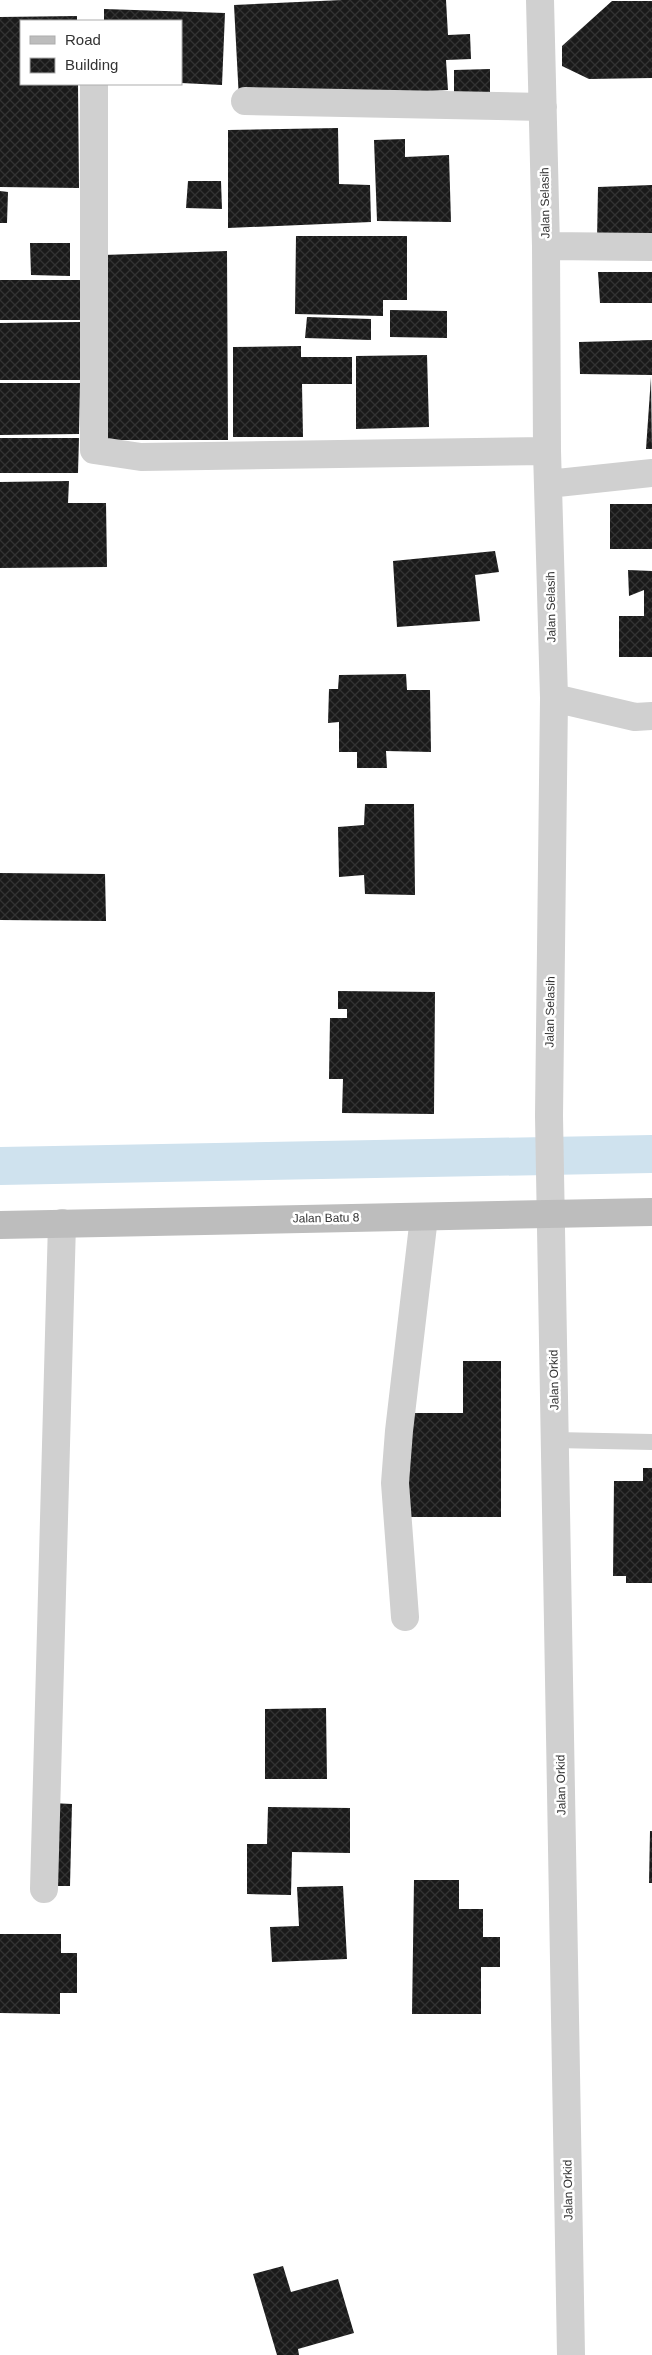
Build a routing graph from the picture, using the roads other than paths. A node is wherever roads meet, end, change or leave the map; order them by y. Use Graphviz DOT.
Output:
graph roads {
  1 [pos="540,0"];
  2 [pos="94,85"];
  3 [pos="245,101"];
  4 [pos="543,106"];
  5 [pos="546,246"];
  6 [pos="652,247"];
  7 [pos="547,451"];
  8 [pos="652,473"];
  9 [pos="548,484"];
  10 [pos="554,698"];
  11 [pos="652,716"];
  12 [pos="652,1212"];
  13 [pos="551,1215"];
  14 [pos="424,1217"];
  15 [pos="62,1223"];
  16 [pos="0,1225"];
  17 [pos="555,1440"];
  18 [pos="652,1442"];
  19 [pos="405,1617"];
  20 [pos="44,1889"];
  21 [pos="571,2355"];
  1 -- 4 [label="street, Jalan Selasih"];
  2 -- 7 [label="street"];
  3 -- 4 [label="street"];
  4 -- 5 [label="street, Jalan Selasih"];
  5 -- 6 [label="street"];
  5 -- 7 [label="street, Jalan Selasih"];
  7 -- 9 [label="street, Jalan Selasih"];
  8 -- 9 [label="street"];
  9 -- 10 [label="street, Jalan Selasih"];
  10 -- 11 [label="street"];
  10 -- 13 [label="street, Jalan Selasih"];
  12 -- 13 [label="street, Jalan Batu 8"];
  13 -- 14 [label="street, Jalan Batu 8"];
  13 -- 17 [label="street, Jalan Orkid"];
  14 -- 15 [label="street, Jalan Batu 8"];
  14 -- 19 [label="street"];
  15 -- 16 [label="street, Jalan Batu 8"];
  15 -- 20 [label="street"];
  17 -- 18 [label="lane"];
  17 -- 21 [label="street, Jalan Orkid"];
}
